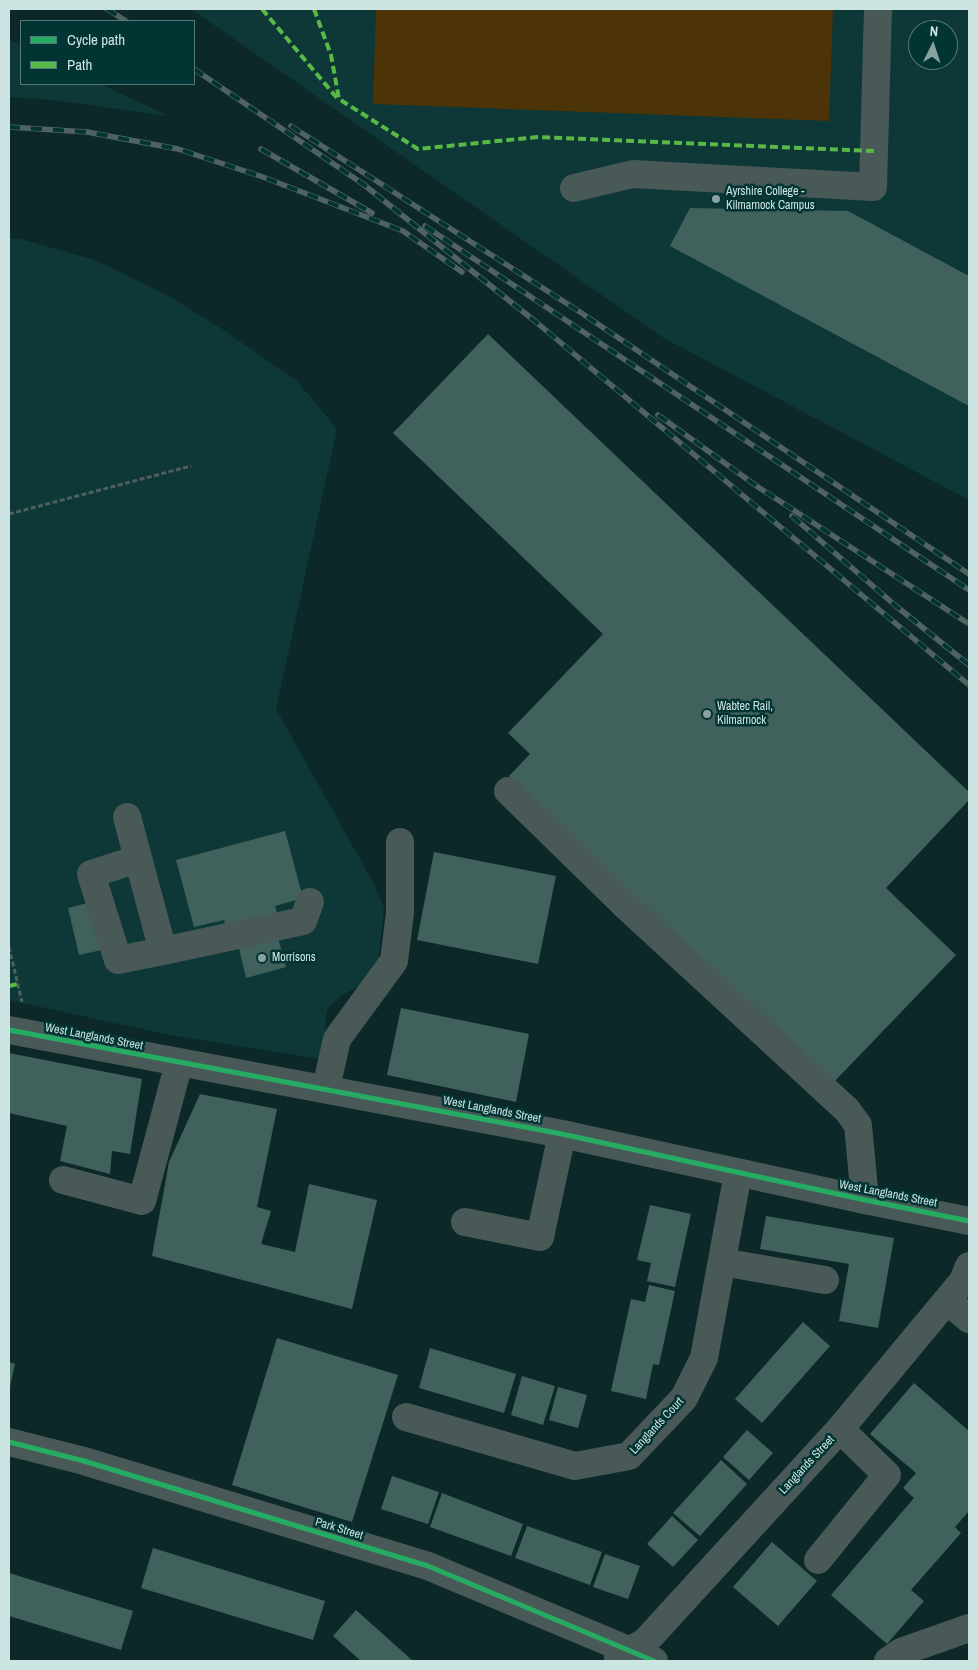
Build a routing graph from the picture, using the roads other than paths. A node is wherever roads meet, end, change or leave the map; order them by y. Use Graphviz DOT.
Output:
graph roads {
  1 [pos="878,9"];
  2 [pos="574,188"];
  3 [pos="508,791"];
  4 [pos="127,817"];
  5 [pos="400,842"];
  6 [pos="138,858"];
  7 [pos="310,902"];
  8 [pos="163,951"];
  9 [pos="19,1032"];
  10 [pos="179,1063"];
  11 [pos="326,1088"];
  12 [pos="562,1134"];
  13 [pos="738,1174"];
  14 [pos="63,1180"];
  15 [pos="865,1200"];
  16 [pos="969,1221"];
  17 [pos="465,1222"];
  18 [pos="722,1262"];
  19 [pos="969,1266"];
  20 [pos="825,1280"];
  21 [pos="948,1301"];
  22 [pos="969,1318"];
  23 [pos="406,1417"];
  24 [pos="840,1429"];
  25 [pos="9,1442"];
  26 [pos="818,1560"];
  27 [pos="969,1628"];
  28 [pos="632,1658"];
  29 [pos="888,1661"];
  1 -- 2 [label="street"];
  3 -- 15 [label="street"];
  4 -- 6 [label="street"];
  5 -- 11 [label="street"];
  6 -- 8 [label="street"];
  6 -- 8 [label="street"];
  7 -- 8 [label="street"];
  9 -- 10 [label="street, West Langlands Street"];
  10 -- 11 [label="street, West Langlands Street"];
  10 -- 14 [label="street"];
  11 -- 12 [label="street, West Langlands Street"];
  12 -- 13 [label="street, West Langlands Street"];
  12 -- 17 [label="street"];
  13 -- 15 [label="street, West Langlands Street"];
  13 -- 18 [label="street, Langlands Court"];
  15 -- 16 [label="street, West Langlands Street"];
  18 -- 20 [label="street"];
  18 -- 23 [label="street, Langlands Court"];
  19 -- 21 [label="street, Langlands Street"];
  21 -- 22 [label="street"];
  21 -- 24 [label="street, Langlands Street"];
  24 -- 26 [label="street"];
  24 -- 28 [label="street, Langlands Street"];
  25 -- 28 [label="street, Park Street"];
  27 -- 29 [label="street"];
}
